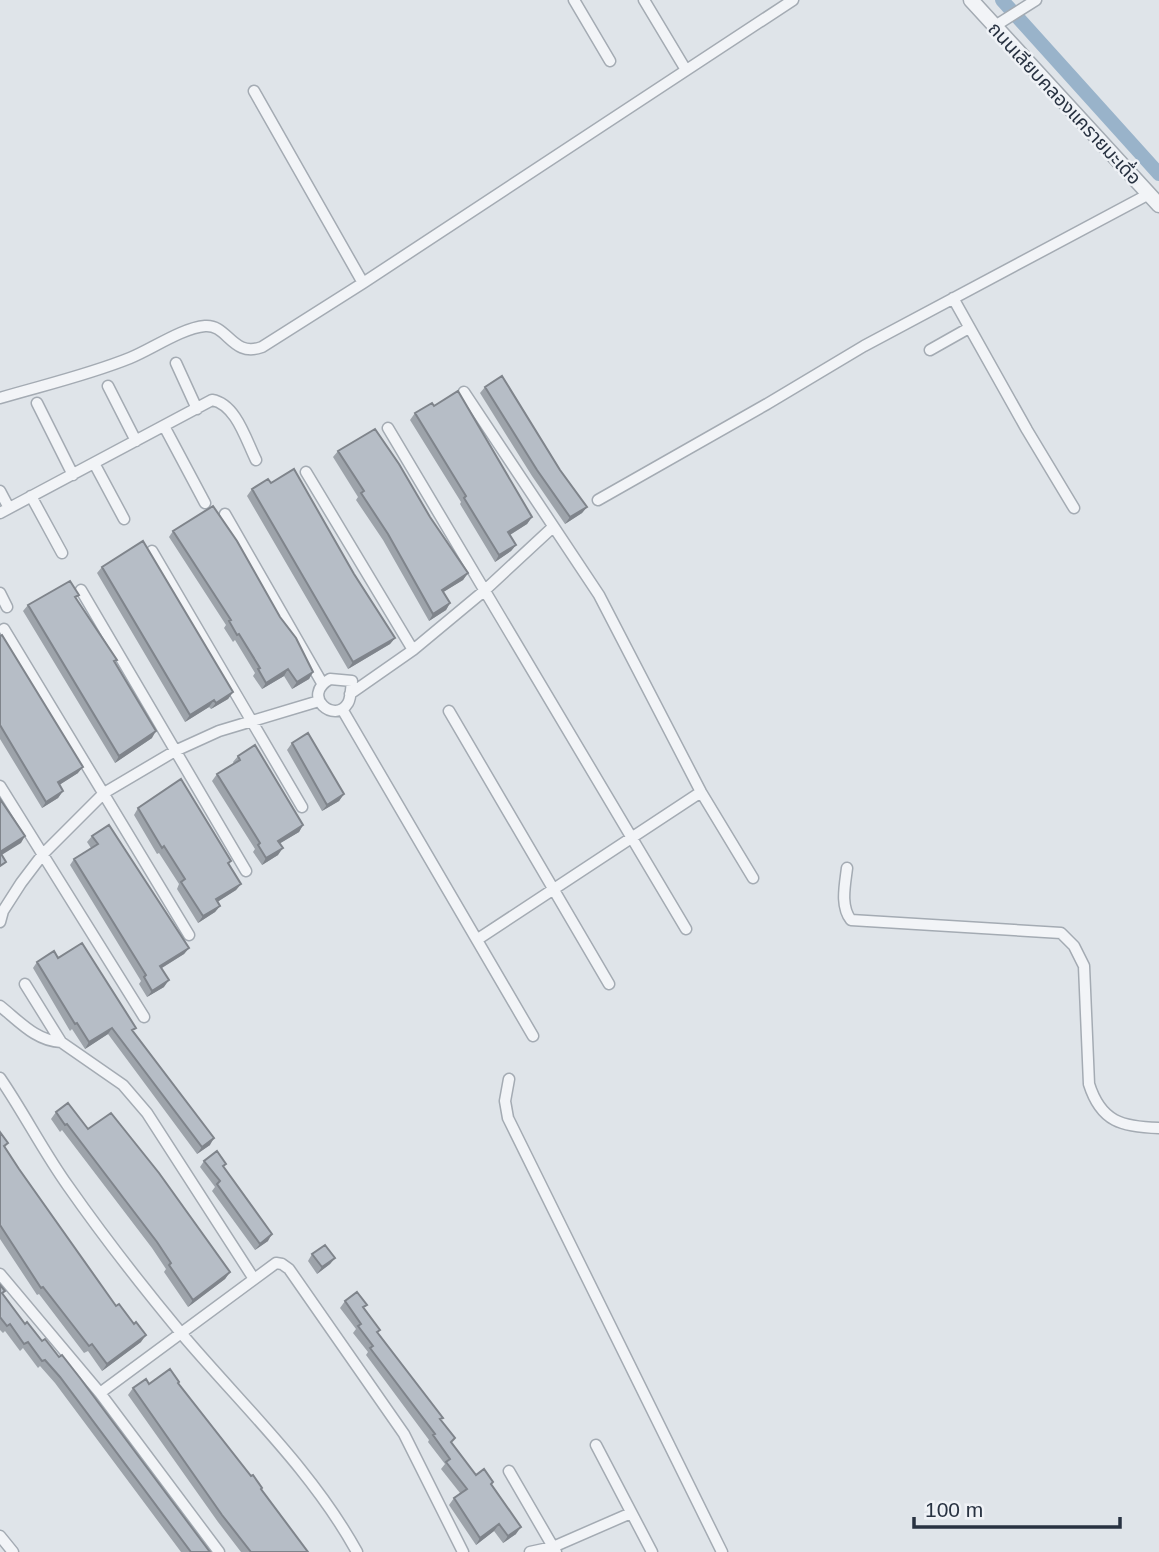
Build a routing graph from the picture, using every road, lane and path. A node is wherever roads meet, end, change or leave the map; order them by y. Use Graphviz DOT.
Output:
graph roads {
  1 [pos="574,0"];
  2 [pos="644,0"];
  3 [pos="793,0"];
  4 [pos="971,0"];
  5 [pos="1033,1"];
  6 [pos="995,26"];
  7 [pos="610,61"];
  8 [pos="686,70"];
  9 [pos="254,91"];
  10 [pos="1154,200"];
  11 [pos="363,283"];
  12 [pos="953,298"];
  13 [pos="969,328"];
  14 [pos="930,350"];
  15 [pos="176,363"];
  16 [pos="108,386"];
  17 [pos="464,392"];
  18 [pos="0,398"];
  19 [pos="37,403"];
  20 [pos="197,408"];
  21 [pos="164,426"];
  22 [pos="388,428"];
  23 [pos="136,441"];
  24 [pos="256,460"];
  25 [pos="94,463"];
  26 [pos="306,472"];
  27 [pos="73,474"];
  28 [pos="0,491"];
  29 [pos="32,496"];
  30 [pos="598,500"];
  31 [pos="205,503"];
  32 [pos="1074,508"];
  33 [pos="4,511"];
  34 [pos="225,514"];
  35 [pos="124,519"];
  36 [pos="553,527"];
  37 [pos="152,551"];
  38 [pos="62,553"];
  39 [pos="81,590"];
  40 [pos="484,590"];
  41 [pos="0,593"];
  42 [pos="7,607"];
  43 [pos="4,629"];
  44 [pos="413,650"];
  45 [pos="322,683"];
  46 [pos="350,694"];
  47 [pos="318,701"];
  48 [pos="342,709"];
  49 [pos="449,711"];
  50 [pos="250,720"];
  51 [pos="176,751"];
  52 [pos="0,786"];
  53 [pos="701,792"];
  54 [pos="104,793"];
  55 [pos="302,807"];
  56 [pos="630,838"];
  57 [pos="43,854"];
  58 [pos="847,868"];
  59 [pos="246,871"];
  60 [pos="753,878"];
  61 [pos="553,890"];
  62 [pos="0,922"];
  63 [pos="686,929"];
  64 [pos="189,934"];
  65 [pos="478,939"];
  66 [pos="25,984"];
  67 [pos="610,984"];
  68 [pos="0,1006"];
  69 [pos="144,1017"];
  70 [pos="533,1036"];
  71 [pos="61,1042"];
  72 [pos="0,1078"];
  73 [pos="509,1079"];
  74 [pos="1159,1128"];
  75 [pos="0,1274"];
  76 [pos="254,1279"];
  77 [pos="180,1332"];
  78 [pos="100,1392"];
  79 [pos="596,1445"];
  80 [pos="509,1471"];
  81 [pos="631,1513"];
  82 [pos="0,1536"];
  83 [pos="555,1549"];
  84 [pos="13,1552"];
  85 [pos="219,1552"];
  86 [pos="357,1552"];
  87 [pos="463,1552"];
  88 [pos="530,1552"];
  89 [pos="652,1552"];
  90 [pos="722,1552"];
  1 -- 7 [label="street"];
  2 -- 8 [label="street"];
  3 -- 8 [label="street"];
  4 -- 6 [label="street, ถนนเลียบคลองแครายมะเดื่อ"];
  5 -- 6 [label="street"];
  6 -- 10 [label="street, ถนนเลียบคลองแครายมะเดื่อ"];
  8 -- 11 [label="street"];
  9 -- 11 [label="street"];
  10 -- 12 [label="street"];
  11 -- 18 [label="street"];
  12 -- 13 [label="street"];
  12 -- 30 [label="street"];
  13 -- 14 [label="street"];
  13 -- 32 [label="street"];
  15 -- 20 [label="street"];
  16 -- 23 [label="street"];
  17 -- 36 [label="street"];
  19 -- 27 [label="street"];
  20 -- 21 [label="street"];
  20 -- 24 [label="street"];
  21 -- 23 [label="street"];
  21 -- 31 [label="street"];
  22 -- 40 [label="street"];
  23 -- 25 [label="street"];
  25 -- 27 [label="street"];
  25 -- 35 [label="street"];
  26 -- 44 [label="street"];
  27 -- 29 [label="street"];
  28 -- 33 [label="street"];
  29 -- 33 [label="street"];
  29 -- 38 [label="street"];
  34 -- 45 [label="street"];
  36 -- 40 [label="street"];
  36 -- 53 [label="street"];
  37 -- 50 [label="street"];
  39 -- 51 [label="street"];
  40 -- 44 [label="street"];
  40 -- 56 [label="street"];
  41 -- 42 [label="street"];
  43 -- 54 [label="street"];
  44 -- 46 [label="street"];
  45 -- 46 [label="street"];
  45 -- 47 [label="street"];
  46 -- 48 [label="street"];
  47 -- 48 [label="street"];
  47 -- 50 [label="street"];
  48 -- 65 [label="street"];
  49 -- 61 [label="street"];
  50 -- 51 [label="street"];
  50 -- 55 [label="street"];
  51 -- 54 [label="street"];
  51 -- 59 [label="street"];
  52 -- 57 [label="street"];
  53 -- 56 [label="street"];
  53 -- 60 [label="street"];
  54 -- 57 [label="street"];
  54 -- 64 [label="street"];
  56 -- 61 [label="street"];
  56 -- 63 [label="street"];
  57 -- 62 [label="street"];
  57 -- 69 [label="street"];
  58 -- 74 [label="street"];
  61 -- 65 [label="street"];
  61 -- 67 [label="street"];
  65 -- 70 [label="street"];
  66 -- 71 [label="street"];
  68 -- 71 [label="street"];
  71 -- 76 [label="street"];
  72 -- 77 [label="street"];
  73 -- 90 [label="street"];
  75 -- 78 [label="street"];
  76 -- 77 [label="street"];
  76 -- 87 [label="street"];
  77 -- 78 [label="street"];
  77 -- 86 [label="street"];
  78 -- 85 [label="street"];
  79 -- 81 [label="street"];
  80 -- 83 [label="street"];
  81 -- 83 [label="street"];
  81 -- 89 [label="street"];
  82 -- 84 [label="street"];
  83 -- 88 [label="street"];
}
